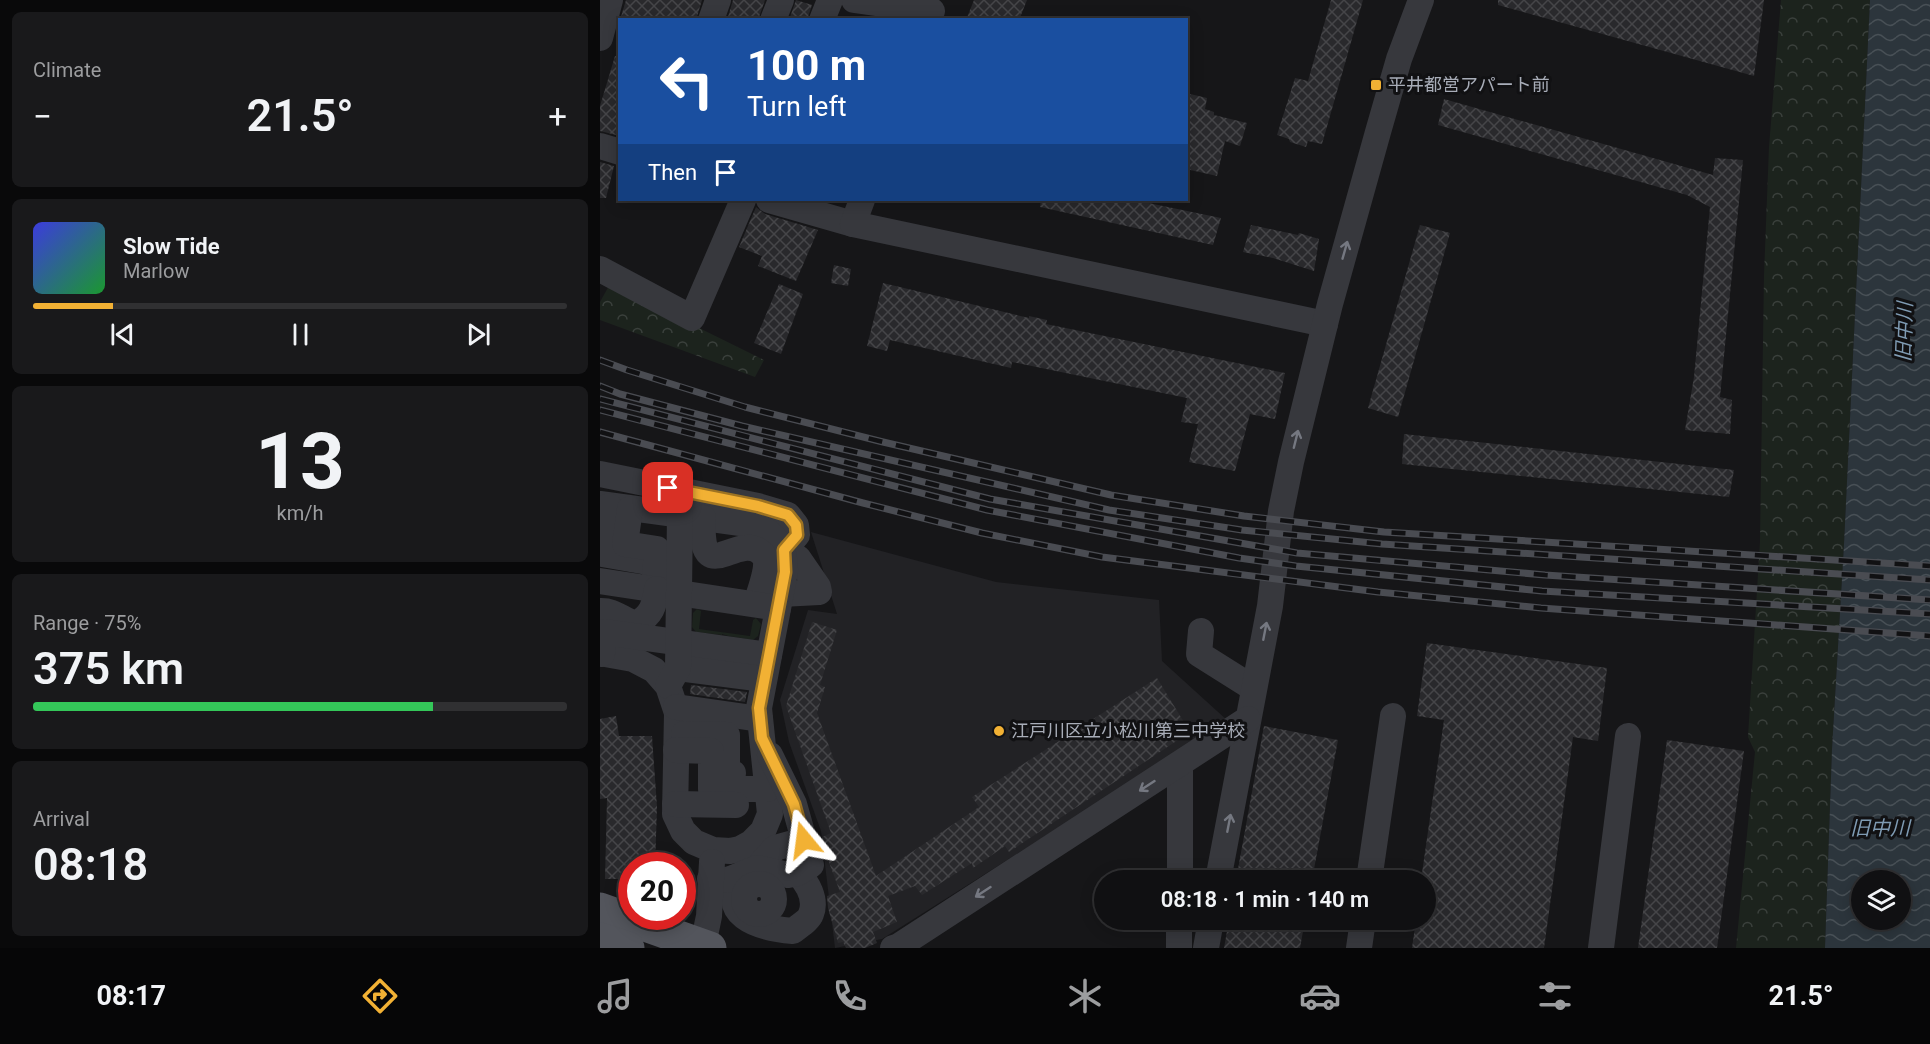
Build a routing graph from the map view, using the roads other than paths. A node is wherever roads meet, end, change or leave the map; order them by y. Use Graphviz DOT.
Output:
graph roads {
  1 [pos="610,0"];
  2 [pos="718,0"];
  3 [pos="781,0"];
  4 [pos="830,0"];
  5 [pos="854,0"];
  6 [pos="1421,0"];
  7 [pos="933,10"];
  8 [pos="712,18"];
  9 [pos="774,18"];
  10 [pos="823,18"];
  11 [pos="600,38"];
  12 [pos="600,146"];
  13 [pos="618,151"];
  14 [pos="743,201"];
  15 [pos="772,201"];
  16 [pos="862,201"];
  17 [pos="853,224"];
  18 [pos="600,269"];
  19 [pos="1325,324"];
  20 [pos="600,474"];
  21 [pos="613,506"];
  22 [pos="691,517"];
  23 [pos="784,550"];
  24 [pos="642,561"];
  25 [pos="600,581"];
  26 [pos="663,590"];
  27 [pos="772,602"];
  28 [pos="600,611"];
  29 [pos="1201,632"];
  30 [pos="679,643"];
  31 [pos="601,653"];
  32 [pos="766,667"];
  33 [pos="674,687"];
  34 [pos="1253,688"];
  35 [pos="1392,716"];
  36 [pos="1248,720"];
  37 [pos="761,728"];
  38 [pos="1628,736"];
  39 [pos="676,742"];
  40 [pos="1180,765"];
  41 [pos="767,790"];
  42 [pos="675,804"];
  43 [pos="804,840"];
  44 [pos="713,850"];
  45 [pos="1179,870"];
  46 [pos="1220,870"];
  47 [pos="1370,870"];
  48 [pos="798,873"];
  49 [pos="710,879"];
  50 [pos="768,880"];
  51 [pos="600,909"];
  52 [pos="1179,930"];
  53 [pos="1209,930"];
  54 [pos="1362,930"];
  55 [pos="600,939"];
  56 [pos="707,947"];
  57 [pos="628,948"];
  58 [pos="893,948"];
  59 [pos="1179,948"];
  60 [pos="1206,948"];
  61 [pos="1359,948"];
  62 [pos="1601,948"];
  1 -- 11 [label="street"];
  2 -- 8 [label="street"];
  3 -- 9 [label="street"];
  4 -- 10 [label="street"];
  5 -- 7 [label="street"];
  19 -- 6 [label="street, one-way"];
  12 -- 13 [label="street"];
  14 -- 18 [label="street"];
  15 -- 17 [label="street"];
  16 -- 17 [label="street"];
  17 -- 19 [label="street"];
  34 -- 19 [label="street, one-way"];
  20 -- 23 [label="street"];
  21 -- 22 [label="street"];
  21 -- 24 [label="street"];
  21 -- 26 [label="street"];
  22 -- 23 [label="street"];
  22 -- 26 [label="street"];
  22 -- 27 [label="street"];
  23 -- 27 [label="street"];
  23 -- 27 [label="street"];
  25 -- 26 [label="street"];
  26 -- 27 [label="street"];
  26 -- 28 [label="street"];
  26 -- 30 [label="street"];
  27 -- 32 [label="street"];
  29 -- 34 [label="street"];
  30 -- 31 [label="street"];
  30 -- 32 [label="street"];
  30 -- 33 [label="street"];
  31 -- 33 [label="street"];
  32 -- 33 [label="street"];
  32 -- 37 [label="street"];
  33 -- 37 [label="street"];
  33 -- 39 [label="street"];
  34 -- 36 [label="street"];
  35 -- 47 [label="street"];
  36 -- 40 [label="street"];
  46 -- 36 [label="street, one-way"];
  37 -- 41 [label="street"];
  37 -- 43 [label="street"];
  38 -- 62 [label="street"];
  39 -- 41 [label="street"];
  39 -- 42 [label="street"];
  40 -- 45 [label="street"];
  40 -- 58 [label="street, one-way"];
  41 -- 42 [label="street"];
  41 -- 50 [label="street"];
  42 -- 44 [label="street"];
  43 -- 48 [label="street"];
  43 -- 50 [label="street"];
  44 -- 49 [label="street"];
  44 -- 50 [label="street"];
  48 -- 50 [label="street"];
  48 -- 50 [label="street"];
  49 -- 50 [label="street"];
  49 -- 56 [label="street"];
  51 -- 56 [label="main road"];
  52 -- 59 [label="street"];
  53 -- 60 [label="street"];
  54 -- 61 [label="street"];
  55 -- 57 [label="main road"];
}
